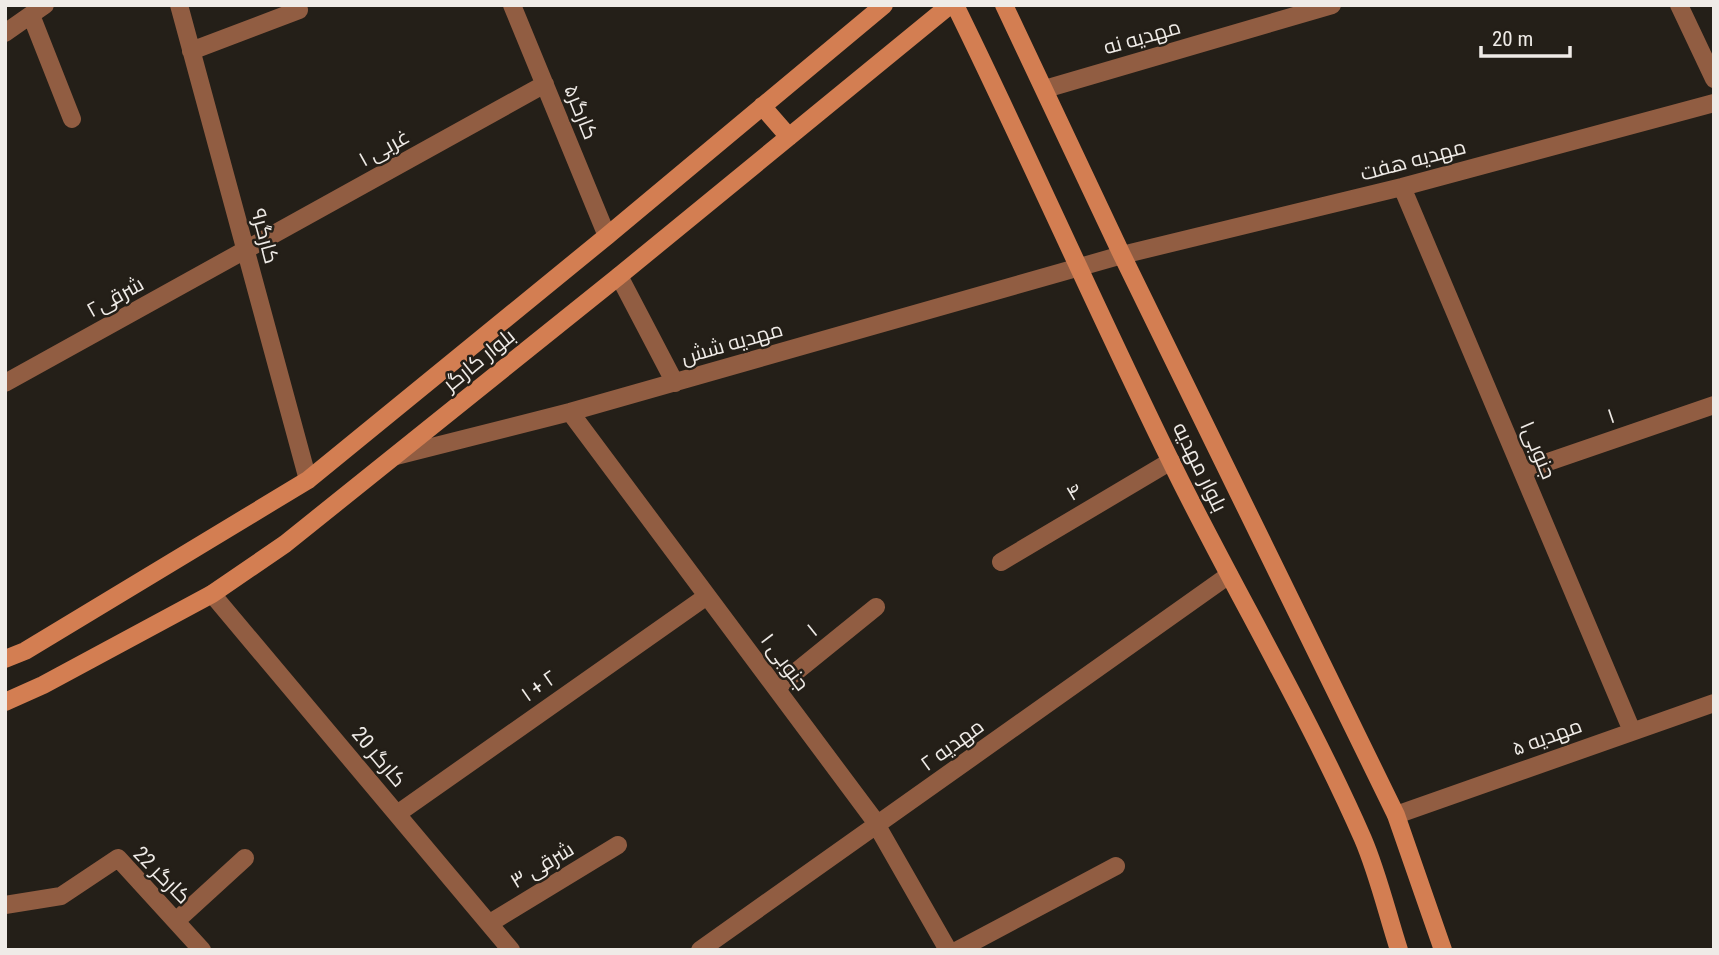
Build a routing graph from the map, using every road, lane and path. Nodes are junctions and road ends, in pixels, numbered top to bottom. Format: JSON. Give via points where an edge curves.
{"nodes":[{"id":1,"x":179,"y":5,"type":"edge"},
{"id":2,"x":512,"y":5,"type":"edge"},
{"id":3,"x":884,"y":5,"type":"edge"},
{"id":4,"x":950,"y":5,"type":"edge"},
{"id":5,"x":956,"y":5,"type":"edge"},
{"id":6,"x":1004,"y":5,"type":"edge"},
{"id":7,"x":1332,"y":5,"type":"edge"},
{"id":8,"x":1679,"y":5,"type":"edge"},
{"id":9,"x":38,"y":10,"type":"edge"},
{"id":10,"x":299,"y":10,"type":"dead end"},
{"id":11,"x":5,"y":33,"type":"edge"},
{"id":12,"x":191,"y":51,"type":"junction"},
{"id":13,"x":1714,"y":79,"type":"edge"},
{"id":14,"x":545,"y":84,"type":"junction"},
{"id":15,"x":1045,"y":89,"type":"junction"},
{"id":16,"x":1714,"y":103,"type":"edge"},
{"id":17,"x":762,"y":106,"type":"junction"},
{"id":18,"x":72,"y":119,"type":"dead end"},
{"id":19,"x":789,"y":137,"type":"junction"},
{"id":20,"x":1402,"y":187,"type":"junction"},
{"id":21,"x":607,"y":236,"type":"junction"},
{"id":22,"x":246,"y":251,"type":"junction"},
{"id":23,"x":1122,"y":255,"type":"junction"},
{"id":24,"x":1079,"y":269,"type":"junction"},
{"id":25,"x":619,"y":276,"type":"junction"},
{"id":26,"x":5,"y":383,"type":"edge"},
{"id":27,"x":675,"y":383,"type":"junction"},
{"id":28,"x":1714,"y":405,"type":"edge"},
{"id":29,"x":570,"y":412,"type":"junction"},
{"id":30,"x":396,"y":456,"type":"junction"},
{"id":31,"x":1171,"y":461,"type":"junction"},
{"id":32,"x":1522,"y":471,"type":"junction"},
{"id":33,"x":308,"y":480,"type":"junction"},
{"id":34,"x":1001,"y":562,"type":"dead end"},
{"id":35,"x":1229,"y":575,"type":"junction"},
{"id":36,"x":212,"y":594,"type":"junction"},
{"id":37,"x":707,"y":596,"type":"junction"},
{"id":38,"x":876,"y":607,"type":"dead end"},
{"id":39,"x":5,"y":659,"type":"edge"},
{"id":40,"x":776,"y":688,"type":"junction"},
{"id":41,"x":5,"y":702,"type":"edge"},
{"id":42,"x":1714,"y":703,"type":"edge"},
{"id":43,"x":1632,"y":731,"type":"junction"},
{"id":44,"x":397,"y":814,"type":"junction"},
{"id":45,"x":1396,"y":815,"type":"junction"},
{"id":46,"x":877,"y":826,"type":"junction"},
{"id":47,"x":618,"y":845,"type":"dead end"},
{"id":48,"x":245,"y":858,"type":"dead end"},
{"id":49,"x":1116,"y":866,"type":"dead end"},
{"id":50,"x":5,"y":905,"type":"edge"},
{"id":51,"x":176,"y":921,"type":"junction"},
{"id":52,"x":490,"y":923,"type":"junction"},
{"id":53,"x":202,"y":950,"type":"edge"},
{"id":54,"x":511,"y":950,"type":"edge"},
{"id":55,"x":700,"y":950,"type":"edge"},
{"id":56,"x":948,"y":950,"type":"edge"},
{"id":57,"x":958,"y":950,"type":"edge"},
{"id":58,"x":1399,"y":950,"type":"edge"},
{"id":59,"x":1443,"y":950,"type":"edge"}],
"edges":[{"from":1,"to":12,"type":"street","name":"کارگر۹"},
{"from":2,"to":14,"type":"street","name":"کارگر۵"},
{"from":3,"to":17,"type":"main road","name":"بلوار کارگر"},
{"from":4,"to":19,"type":"main road","name":"بلوار کارگر"},
{"from":5,"to":24,"type":"main road","name":"بلوار مهدیه"},
{"from":6,"to":15,"type":"main road","name":"بلوار مهدیه"},
{"from":7,"to":15,"type":"street","name":"مهدیه نه"},
{"from":8,"to":13,"type":"street"},
{"from":9,"to":11,"type":"street"},
{"from":9,"to":18,"type":"street"},
{"from":10,"to":12,"type":"street"},
{"from":12,"to":22,"type":"street","name":"کارگر۹"},
{"from":14,"to":21,"type":"street","name":"کارگر۵"},
{"from":14,"to":22,"type":"street","name":"۱ غربی"},
{"from":15,"to":23,"type":"main road","name":"بلوار مهدیه"},
{"from":16,"to":20,"type":"street","name":"مهدیه هفت"},
{"from":17,"to":19,"type":"main road"},
{"from":17,"to":21,"type":"main road","name":"بلوار کارگر"},
{"from":19,"to":25,"type":"main road","name":"بلوار کارگر"},
{"from":20,"to":23,"type":"street","name":"مهدیه هفت"},
{"from":20,"to":32,"type":"street","name":"جنوبی۱"},
{"from":21,"to":33,"type":"main road","name":"بلوار کارگر"},
{"from":22,"to":26,"type":"street","name":"شرقی۲"},
{"from":22,"to":33,"type":"street","name":"کارگر۹"},
{"from":23,"to":24,"type":"street","name":"مهدیه هفت"},
{"from":23,"to":45,"type":"main road","name":"بلوار مهدیه"},
{"from":24,"to":27,"type":"street","name":"مهدیه شش"},
{"from":24,"to":31,"type":"main road","name":"بلوار مهدیه"},
{"from":25,"to":27,"type":"street"},
{"from":25,"to":30,"type":"main road","name":"بلوار کارگر"},
{"from":27,"to":29,"type":"street","name":"مهدیه شش"},
{"from":28,"to":32,"type":"street","name":"۱"},
{"from":29,"to":30,"type":"street","name":"مهدیه شش"},
{"from":29,"to":37,"type":"street","name":"۱ جنوبی"},
{"from":30,"to":36,"type":"main road","name":"بلوار کارگر","via":[[285,544]]},
{"from":31,"to":34,"type":"street","name":"۴"},
{"from":31,"to":35,"type":"main road","name":"بلوار مهدیه"},
{"from":32,"to":43,"type":"street","name":"جنوبی۱"},
{"from":33,"to":39,"type":"main road","name":"بلوار کارگر"},
{"from":35,"to":46,"type":"street","name":"مهدیه ۲"},
{"from":35,"to":58,"type":"main road","name":"بلوار مهدیه","via":[[1364,842]]},
{"from":36,"to":41,"type":"main road","name":"بلوار کارگر"},
{"from":36,"to":44,"type":"street","name":"کارگر 20"},
{"from":37,"to":40,"type":"street","name":"۱ جنوبی"},
{"from":37,"to":44,"type":"street","name":"۱ + ۲"},
{"from":38,"to":40,"type":"street","name":"۱"},
{"from":40,"to":46,"type":"street","name":"۱ جنوبی"},
{"from":42,"to":43,"type":"street","name":"مهدیه ۵"},
{"from":43,"to":45,"type":"street","name":"مهدیه ۵"},
{"from":44,"to":52,"type":"street","name":"کارگر 20"},
{"from":45,"to":59,"type":"main road","name":"بلوار مهدیه"},
{"from":46,"to":55,"type":"street","name":"مهدیه ۲"},
{"from":46,"to":56,"type":"street","name":"۱ جنوبی"},
{"from":47,"to":52,"type":"street","name":"۳ شرقی"},
{"from":48,"to":51,"type":"street"},
{"from":49,"to":57,"type":"street"},
{"from":50,"to":51,"type":"street","name":"کارگر 22","via":[[61,896],[118,858]]},
{"from":51,"to":53,"type":"street","name":"کارگر 22"},
{"from":52,"to":54,"type":"street","name":"کارگر 20"}]}
